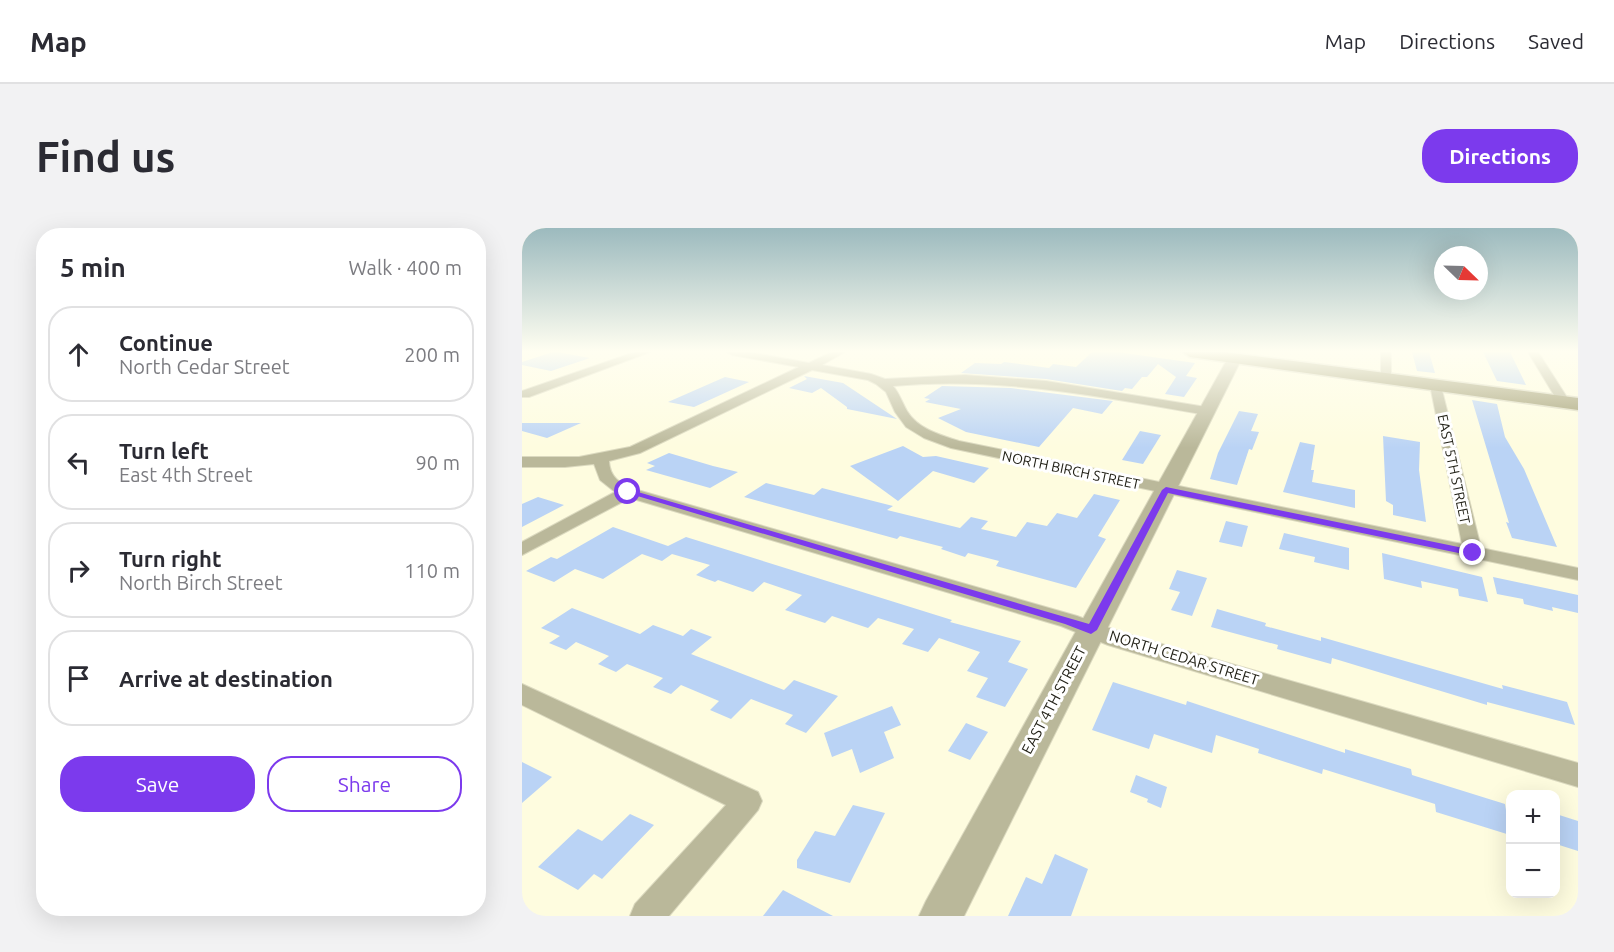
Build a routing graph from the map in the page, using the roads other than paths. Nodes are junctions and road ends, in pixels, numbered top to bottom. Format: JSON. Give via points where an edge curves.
{"nodes":[{"id":1,"x":553,"y":384,"type":"edge"},
{"id":2,"x":774,"y":384,"type":"edge"},
{"id":3,"x":885,"y":384,"type":"edge"},
{"id":4,"x":1027,"y":384,"type":"edge"},
{"id":5,"x":1221,"y":384,"type":"edge"},
{"id":6,"x":1430,"y":384,"type":"edge"},
{"id":7,"x":1557,"y":384,"type":"edge"},
{"id":8,"x":1436,"y":385,"type":"junction"},
{"id":9,"x":525,"y":394,"type":"dead end"},
{"id":10,"x":1571,"y":403,"type":"edge"},
{"id":11,"x":1207,"y":411,"type":"junction"},
{"id":12,"x":601,"y":460,"type":"junction"},
{"id":13,"x":522,"y":462,"type":"edge"},
{"id":14,"x":1166,"y":490,"type":"junction"},
{"id":15,"x":628,"y":492,"type":"junction"},
{"id":16,"x":522,"y":549,"type":"edge"},
{"id":17,"x":1473,"y":553,"type":"junction"},
{"id":18,"x":1578,"y":574,"type":"edge"},
{"id":19,"x":1091,"y":630,"type":"junction"},
{"id":20,"x":522,"y":694,"type":"edge"},
{"id":21,"x":1578,"y":775,"type":"edge"},
{"id":22,"x":647,"y":916,"type":"edge"},
{"id":23,"x":941,"y":916,"type":"edge"}],
"edges":[{"from":1,"to":9,"type":"street"},
{"from":2,"to":12,"type":"street","via":[[652,443]]},
{"from":3,"to":14,"type":"street","name":"NORTH BIRCH STREET","via":[[907,421],[937,439]]},
{"from":4,"to":11,"type":"street"},
{"from":5,"to":11,"type":"street","name":"EAST 4TH STREET"},
{"from":6,"to":8,"type":"main road"},
{"from":7,"to":10,"type":"street"},
{"from":8,"to":10,"type":"main road"},
{"from":8,"to":17,"type":"street","name":"EAST 5TH STREET"},
{"from":11,"to":14,"type":"street","name":"EAST 4TH STREET"},
{"from":12,"to":13,"type":"street","via":[[567,464]]},
{"from":12,"to":15,"type":"street","name":"NORTH CEDAR STREET","via":[[603,476]]},
{"from":14,"to":17,"type":"street","name":"NORTH BIRCH STREET"},
{"from":14,"to":19,"type":"street","name":"EAST 4TH STREET"},
{"from":15,"to":16,"type":"street"},
{"from":15,"to":19,"type":"street","name":"NORTH CEDAR STREET"},
{"from":17,"to":18,"type":"street","name":"NORTH BIRCH STREET"},
{"from":19,"to":21,"type":"street","name":"NORTH CEDAR STREET"},
{"from":19,"to":23,"type":"street","name":"EAST 4TH STREET"},
{"from":20,"to":22,"type":"street","via":[[748,801]]}]}
